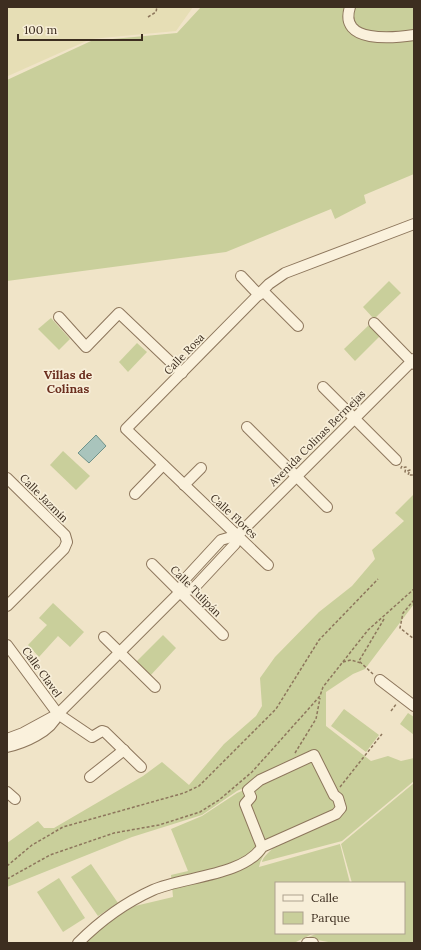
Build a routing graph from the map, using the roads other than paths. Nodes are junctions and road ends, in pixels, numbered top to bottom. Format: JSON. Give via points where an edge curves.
{"nodes":[{"id":1,"x":350,"y":7,"type":"edge"},
{"id":2,"x":414,"y":35,"type":"edge"},
{"id":3,"x":414,"y":224,"type":"edge"},
{"id":4,"x":241,"y":276,"type":"dead end"},
{"id":5,"x":261,"y":293,"type":"junction"},
{"id":6,"x":59,"y":317,"type":"dead end"},
{"id":7,"x":374,"y":323,"type":"dead end"},
{"id":8,"x":298,"y":326,"type":"dead end"},
{"id":9,"x":413,"y":361,"type":"edge"},
{"id":10,"x":182,"y":373,"type":"junction"},
{"id":11,"x":323,"y":387,"type":"dead end"},
{"id":12,"x":354,"y":418,"type":"junction"},
{"id":13,"x":247,"y":427,"type":"dead end"},
{"id":14,"x":126,"y":429,"type":"joint"},
{"id":15,"x":399,"y":463,"type":"road end"},
{"id":16,"x":163,"y":465,"type":"junction"},
{"id":17,"x":201,"y":468,"type":"dead end"},
{"id":18,"x":296,"y":476,"type":"junction"},
{"id":19,"x":8,"y":481,"type":"edge"},
{"id":20,"x":184,"y":485,"type":"junction"},
{"id":21,"x":135,"y":494,"type":"dead end"},
{"id":22,"x":327,"y":507,"type":"dead end"},
{"id":23,"x":238,"y":535,"type":"junction"},
{"id":24,"x":152,"y":564,"type":"dead end"},
{"id":25,"x":268,"y":565,"type":"dead end"},
{"id":26,"x":180,"y":592,"type":"junction"},
{"id":27,"x":7,"y":606,"type":"edge"},
{"id":28,"x":224,"y":635,"type":"dead end"},
{"id":29,"x":104,"y":637,"type":"dead end"},
{"id":30,"x":7,"y":645,"type":"edge"},
{"id":31,"x":120,"y":653,"type":"junction"},
{"id":32,"x":380,"y":680,"type":"road end"},
{"id":33,"x":155,"y":687,"type":"dead end"},
{"id":34,"x":414,"y":706,"type":"edge"},
{"id":35,"x":58,"y":714,"type":"junction"},
{"id":36,"x":7,"y":739,"type":"edge"},
{"id":37,"x":7,"y":747,"type":"edge"},
{"id":38,"x":124,"y":750,"type":"junction"},
{"id":39,"x":141,"y":767,"type":"dead end"},
{"id":40,"x":90,"y":777,"type":"dead end"},
{"id":41,"x":7,"y":792,"type":"edge"},
{"id":42,"x":15,"y":799,"type":"dead end"},
{"id":43,"x":262,"y":848,"type":"junction"},
{"id":44,"x":78,"y":943,"type":"edge"},
{"id":45,"x":307,"y":943,"type":"edge"},
{"id":46,"x":313,"y":943,"type":"edge"}],
"edges":[{"from":1,"to":2,"type":"street","via":[[350,23],[358,32],[368,37],[392,38]]},
{"from":3,"to":5,"type":"street","name":"Calle Rosa","via":[[285,273]]},
{"from":4,"to":5,"type":"street"},
{"from":5,"to":8,"type":"street"},
{"from":5,"to":10,"type":"street","name":"Calle Rosa"},
{"from":6,"to":10,"type":"street","via":[[86,347],[119,313]]},
{"from":7,"to":9,"type":"street"},
{"from":9,"to":12,"type":"street","name":"Avenida Colinas Bermejas"},
{"from":10,"to":14,"type":"street","name":"Calle Rosa"},
{"from":11,"to":12,"type":"street"},
{"from":12,"to":15,"type":"street"},
{"from":12,"to":18,"type":"street","name":"Avenida Colinas Bermejas"},
{"from":13,"to":18,"type":"street"},
{"from":14,"to":16,"type":"street","name":"Calle Flores"},
{"from":16,"to":20,"type":"street","name":"Calle Flores"},
{"from":16,"to":21,"type":"street"},
{"from":17,"to":20,"type":"street"},
{"from":18,"to":22,"type":"street"},
{"from":18,"to":23,"type":"street","name":"Avenida Colinas Bermejas"},
{"from":19,"to":27,"type":"street","name":"Calle Jazmín","via":[[65,535],[67,542],[64,549]]},
{"from":20,"to":23,"type":"street","name":"Calle Flores"},
{"from":23,"to":25,"type":"street","name":"Calle Flores"},
{"from":23,"to":26,"type":"street","name":"Avenida Colinas Bermejas","via":[[222,540],[185,579]]},
{"from":24,"to":26,"type":"street","name":"Calle Tulipán"},
{"from":26,"to":28,"type":"street","name":"Calle Tulipán"},
{"from":26,"to":31,"type":"street","name":"Avenida Colinas Bermejas"},
{"from":29,"to":31,"type":"street"},
{"from":30,"to":35,"type":"street","name":"Calle Clavel"},
{"from":31,"to":33,"type":"street"},
{"from":31,"to":35,"type":"street","name":"Avenida Colinas Bermejas"},
{"from":32,"to":34,"type":"street"},
{"from":35,"to":36,"type":"street","name":"Avenida Colinas Bermejas"},
{"from":35,"to":37,"type":"street","name":"Avenida Colinas Bermejas","via":[[50,725],[34,737]]},
{"from":35,"to":38,"type":"street","name":"Calle Clavel","via":[[92,737],[102,731],[106,732]]},
{"from":38,"to":39,"type":"street"},
{"from":38,"to":40,"type":"street"},
{"from":41,"to":42,"type":"street"},
{"from":43,"to":43,"type":"street","via":[[336,814],[341,808],[314,756],[260,780],[248,790],[251,798],[245,804]]},
{"from":43,"to":44,"type":"street","via":[[256,856],[236,866],[198,879],[154,889],[118,908]]},
{"from":45,"to":46,"type":"street"}]}
